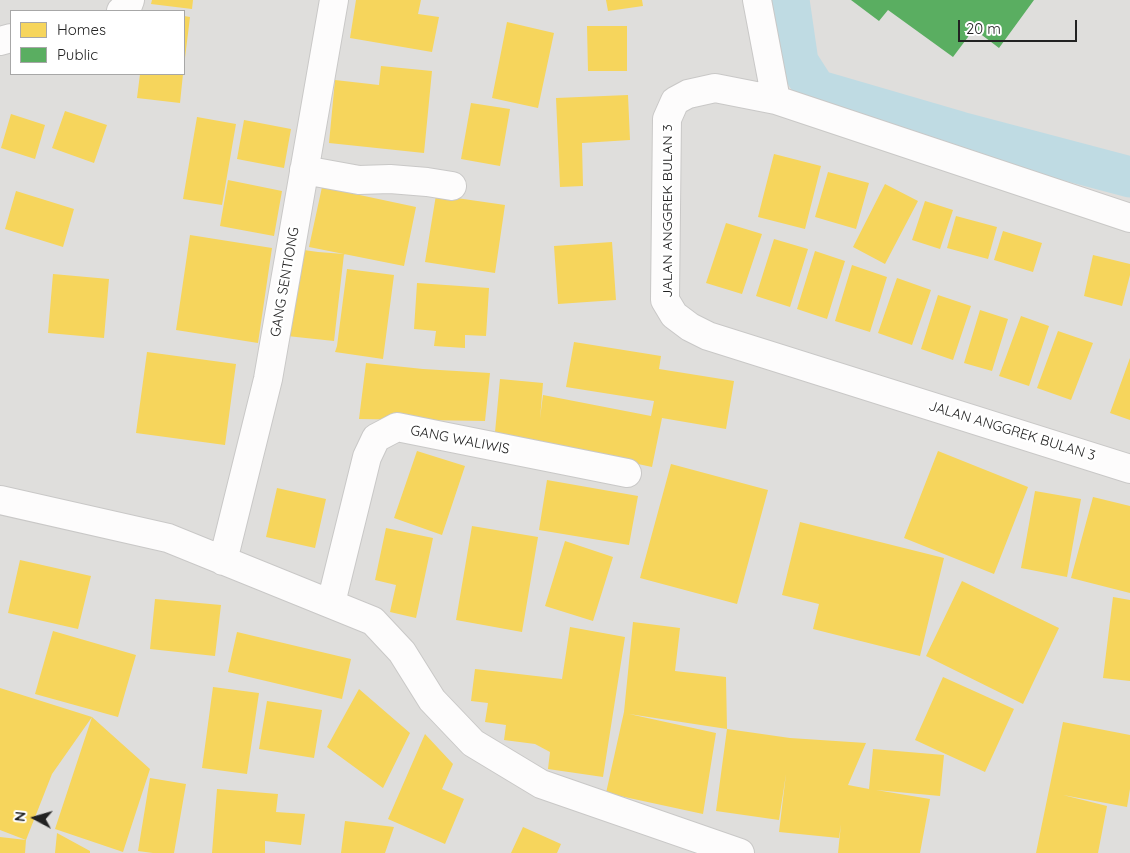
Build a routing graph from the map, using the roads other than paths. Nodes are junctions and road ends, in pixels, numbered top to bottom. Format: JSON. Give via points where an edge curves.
{"nodes":[{"id":1,"x":130,"y":0,"type":"edge"},
{"id":2,"x":334,"y":0,"type":"edge"},
{"id":3,"x":757,"y":0,"type":"edge"},
{"id":4,"x":123,"y":10,"type":"edge"},
{"id":5,"x":776,"y":100,"type":"junction"},
{"id":6,"x":304,"y":170,"type":"junction"},
{"id":7,"x":452,"y":186,"type":"dead end"},
{"id":8,"x":1130,"y":218,"type":"edge"},
{"id":9,"x":1130,"y":469,"type":"edge"},
{"id":10,"x":627,"y":473,"type":"dead end"},
{"id":11,"x":0,"y":500,"type":"edge"},
{"id":12,"x":223,"y":560,"type":"junction"},
{"id":13,"x":331,"y":603,"type":"junction"},
{"id":14,"x":740,"y":853,"type":"edge"}],
"edges":[{"from":1,"to":4,"type":"street"},
{"from":2,"to":6,"type":"street","name":"GANG SENTIONG"},
{"from":3,"to":5,"type":"street"},
{"from":5,"to":8,"type":"street","name":"JALAN ANGGREK BULAN 3"},
{"from":5,"to":9,"type":"street","name":"JALAN ANGGREK BULAN 3","via":[[715,88],[688,94],[675,101],[667,119],[665,300],[674,315],[708,336]]},
{"from":6,"to":7,"type":"street","via":[[359,180]]},
{"from":6,"to":12,"type":"street","name":"GANG SENTIONG","via":[[268,379]]},
{"from":10,"to":13,"type":"street","name":"GANG WALIWIS","via":[[397,427],[376,438],[366,457]]},
{"from":11,"to":12,"type":"street","via":[[168,538]]},
{"from":12,"to":13,"type":"street"},
{"from":13,"to":14,"type":"street","via":[[373,621],[402,652],[432,700],[473,743],[541,784]]}]}
